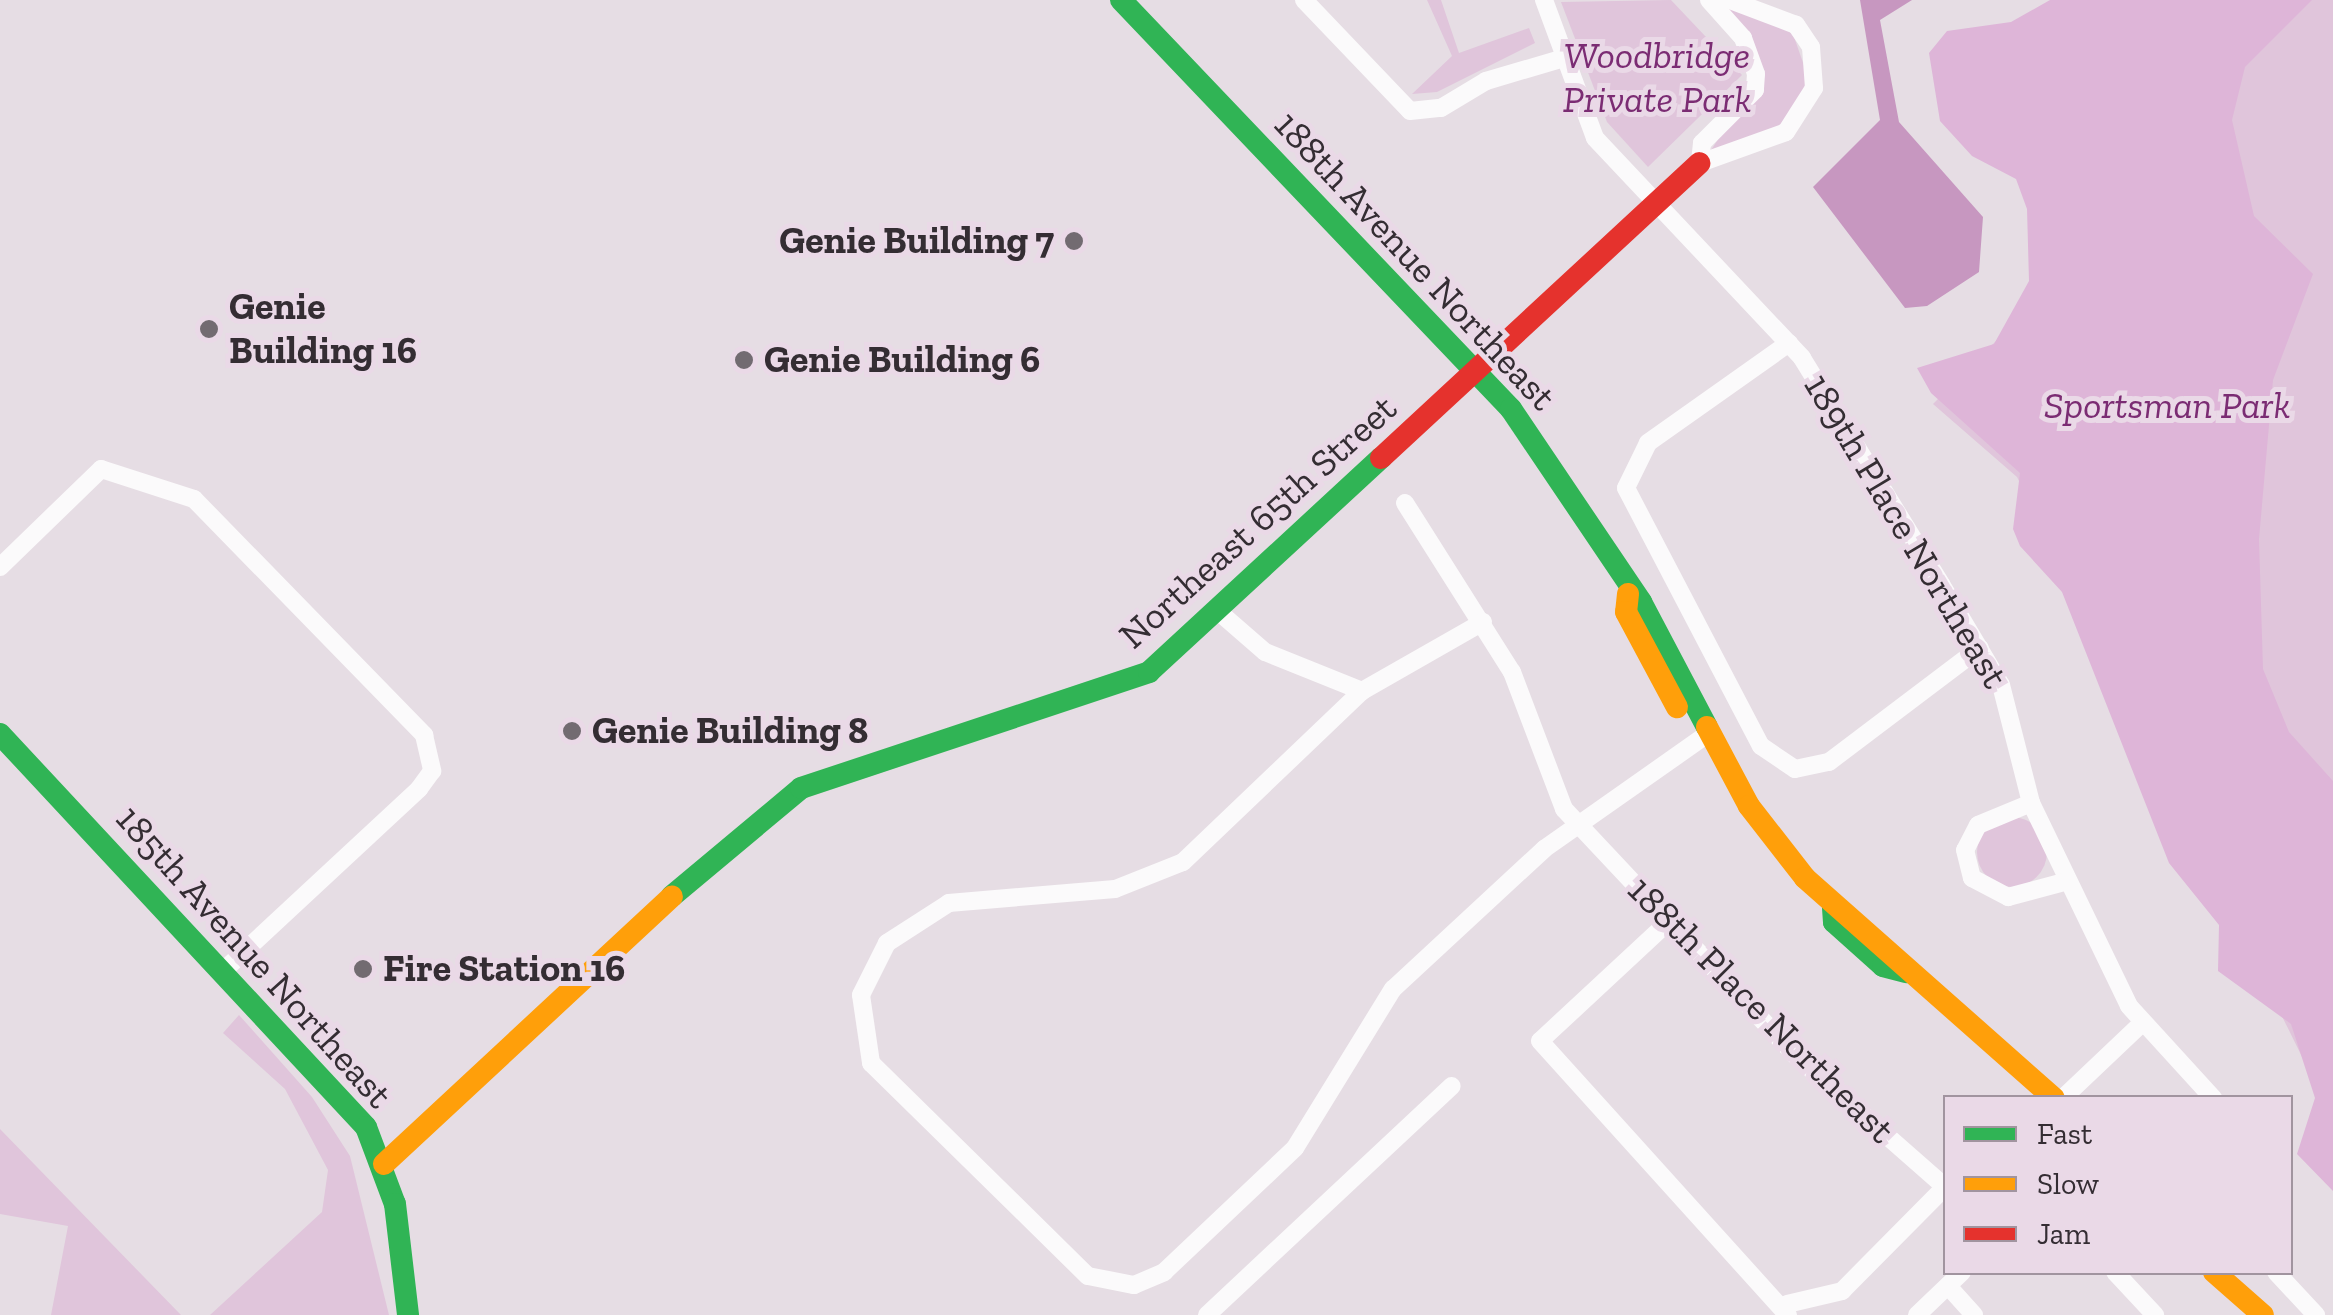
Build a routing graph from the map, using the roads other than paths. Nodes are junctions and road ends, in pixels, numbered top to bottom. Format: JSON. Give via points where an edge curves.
{"nodes":[{"id":1,"x":1121,"y":0,"type":"edge"},
{"id":2,"x":1304,"y":0,"type":"edge"},
{"id":3,"x":1544,"y":0,"type":"edge"},
{"id":4,"x":1709,"y":0,"type":"edge"},
{"id":5,"x":1730,"y":0,"type":"edge"},
{"id":6,"x":1564,"y":58,"type":"junction"},
{"id":7,"x":1700,"y":163,"type":"junction"},
{"id":8,"x":1658,"y":205,"type":"junction"},
{"id":9,"x":1789,"y":343,"type":"junction"},
{"id":10,"x":1477,"y":372,"type":"junction"},
{"id":11,"x":1404,"y":504,"type":"dead end"},
{"id":12,"x":0,"y":568,"type":"edge"},
{"id":13,"x":1218,"y":612,"type":"junction"},
{"id":14,"x":1483,"y":622,"type":"junction"},
{"id":15,"x":1980,"y":648,"type":"junction"},
{"id":16,"x":1362,"y":691,"type":"junction"},
{"id":17,"x":1700,"y":726,"type":"junction"},
{"id":18,"x":0,"y":734,"type":"edge"},
{"id":19,"x":2031,"y":802,"type":"junction"},
{"id":20,"x":1582,"y":829,"type":"junction"},
{"id":21,"x":2068,"y":881,"type":"junction"},
{"id":22,"x":1667,"y":922,"type":"junction"},
{"id":23,"x":225,"y":970,"type":"junction"},
{"id":24,"x":2142,"y":1024,"type":"junction"},
{"id":25,"x":1452,"y":1086,"type":"dead end"},
{"id":26,"x":2050,"y":1095,"type":"edge"},
{"id":27,"x":2066,"y":1095,"type":"edge"},
{"id":28,"x":2210,"y":1095,"type":"edge"},
{"id":29,"x":384,"y":1164,"type":"junction"},
{"id":30,"x":1943,"y":1184,"type":"edge"},
{"id":31,"x":1943,"y":1188,"type":"edge"},
{"id":32,"x":2119,"y":1275,"type":"edge"},
{"id":33,"x":2279,"y":1275,"type":"edge"},
{"id":34,"x":1955,"y":1279,"type":"edge"},
{"id":35,"x":2221,"y":1279,"type":"edge"},
{"id":36,"x":1788,"y":1310,"type":"edge"},
{"id":37,"x":408,"y":1315,"type":"edge"},
{"id":38,"x":1207,"y":1315,"type":"edge"},
{"id":39,"x":1917,"y":1315,"type":"edge"},
{"id":40,"x":1974,"y":1315,"type":"edge"},
{"id":41,"x":2155,"y":1315,"type":"edge"},
{"id":42,"x":2238,"y":1315,"type":"edge"},
{"id":43,"x":2263,"y":1315,"type":"edge"},
{"id":44,"x":2316,"y":1315,"type":"edge"}],
"edges":[{"from":1,"to":10,"type":"street","name":"188th Avenue Northeast"},
{"from":2,"to":6,"type":"street","via":[[1410,111],[1441,108],[1486,81]]},
{"from":3,"to":6,"type":"street","name":"189th Place Northeast"},
{"from":4,"to":7,"type":"street","via":[[1743,38],[1756,74],[1755,90],[1702,142]]},
{"from":5,"to":7,"type":"street","via":[[1796,25],[1811,47],[1814,88],[1786,132]]},
{"from":6,"to":8,"type":"street","name":"189th Place Northeast","via":[[1596,138]]},
{"from":7,"to":8,"type":"street","name":"Northeast 65th Street"},
{"from":8,"to":9,"type":"street","name":"189th Place Northeast"},
{"from":8,"to":10,"type":"street","name":"Northeast 65th Street"},
{"from":9,"to":15,"type":"street","name":"189th Place Northeast"},
{"from":9,"to":15,"type":"street","via":[[1648,444],[1628,470],[1631,502],[1761,746],[1795,770],[1829,762]]},
{"from":10,"to":13,"type":"street","name":"Northeast 65th Street"},
{"from":10,"to":17,"type":"street","name":"188th Avenue Northeast","via":[[1551,462],[1628,594],[1641,602]]},
{"from":11,"to":14,"type":"street","name":"188th Place Northeast"},
{"from":12,"to":23,"type":"street","via":[[101,469],[194,499],[424,735],[432,771]]},
{"from":13,"to":16,"type":"street","via":[[1264,652]]},
{"from":13,"to":29,"type":"street","name":"Northeast 65th Street","via":[[1126,684],[847,765],[801,788],[751,823]]},
{"from":14,"to":16,"type":"street"},
{"from":14,"to":20,"type":"street","name":"188th Place Northeast","via":[[1512,672],[1551,792]]},
{"from":15,"to":19,"type":"street","name":"189th Place Northeast","via":[[2007,701]]},
{"from":16,"to":20,"type":"street","via":[[1182,862],[1115,889],[949,904],[888,943],[858,1016],[871,1063],[1063,1260],[1088,1276],[1134,1285],[1164,1272],[1295,1148],[1393,989],[1544,849]]},
{"from":17,"to":20,"type":"street"},
{"from":17,"to":26,"type":"street","name":"188th Avenue Northeast","via":[[1833,908]]},
{"from":18,"to":23,"type":"street","name":"185th Avenue Northeast"},
{"from":19,"to":21,"type":"street","name":"189th Place Northeast"},
{"from":19,"to":21,"type":"street","via":[[1978,825],[1966,850],[1972,878],[2008,897]]},
{"from":20,"to":22,"type":"street","name":"188th Place Northeast"},
{"from":21,"to":24,"type":"street","name":"189th Place Northeast"},
{"from":22,"to":30,"type":"street","name":"188th Place Northeast","via":[[1796,1056]]},
{"from":22,"to":36,"type":"street","via":[[1540,1041]]},
{"from":23,"to":29,"type":"street","name":"185th Avenue Northeast","via":[[337,1089]]},
{"from":24,"to":27,"type":"street"},
{"from":24,"to":28,"type":"street","name":"189th Place Northeast"},
{"from":25,"to":38,"type":"street"},
{"from":29,"to":37,"type":"street","name":"185th Avenue Northeast"},
{"from":31,"to":36,"type":"street","via":[[1842,1291]]},
{"from":32,"to":41,"type":"street"},
{"from":33,"to":44,"type":"street"},
{"from":34,"to":39,"type":"street"},
{"from":34,"to":40,"type":"street"},
{"from":35,"to":42,"type":"street"},
{"from":35,"to":43,"type":"street"}]}
